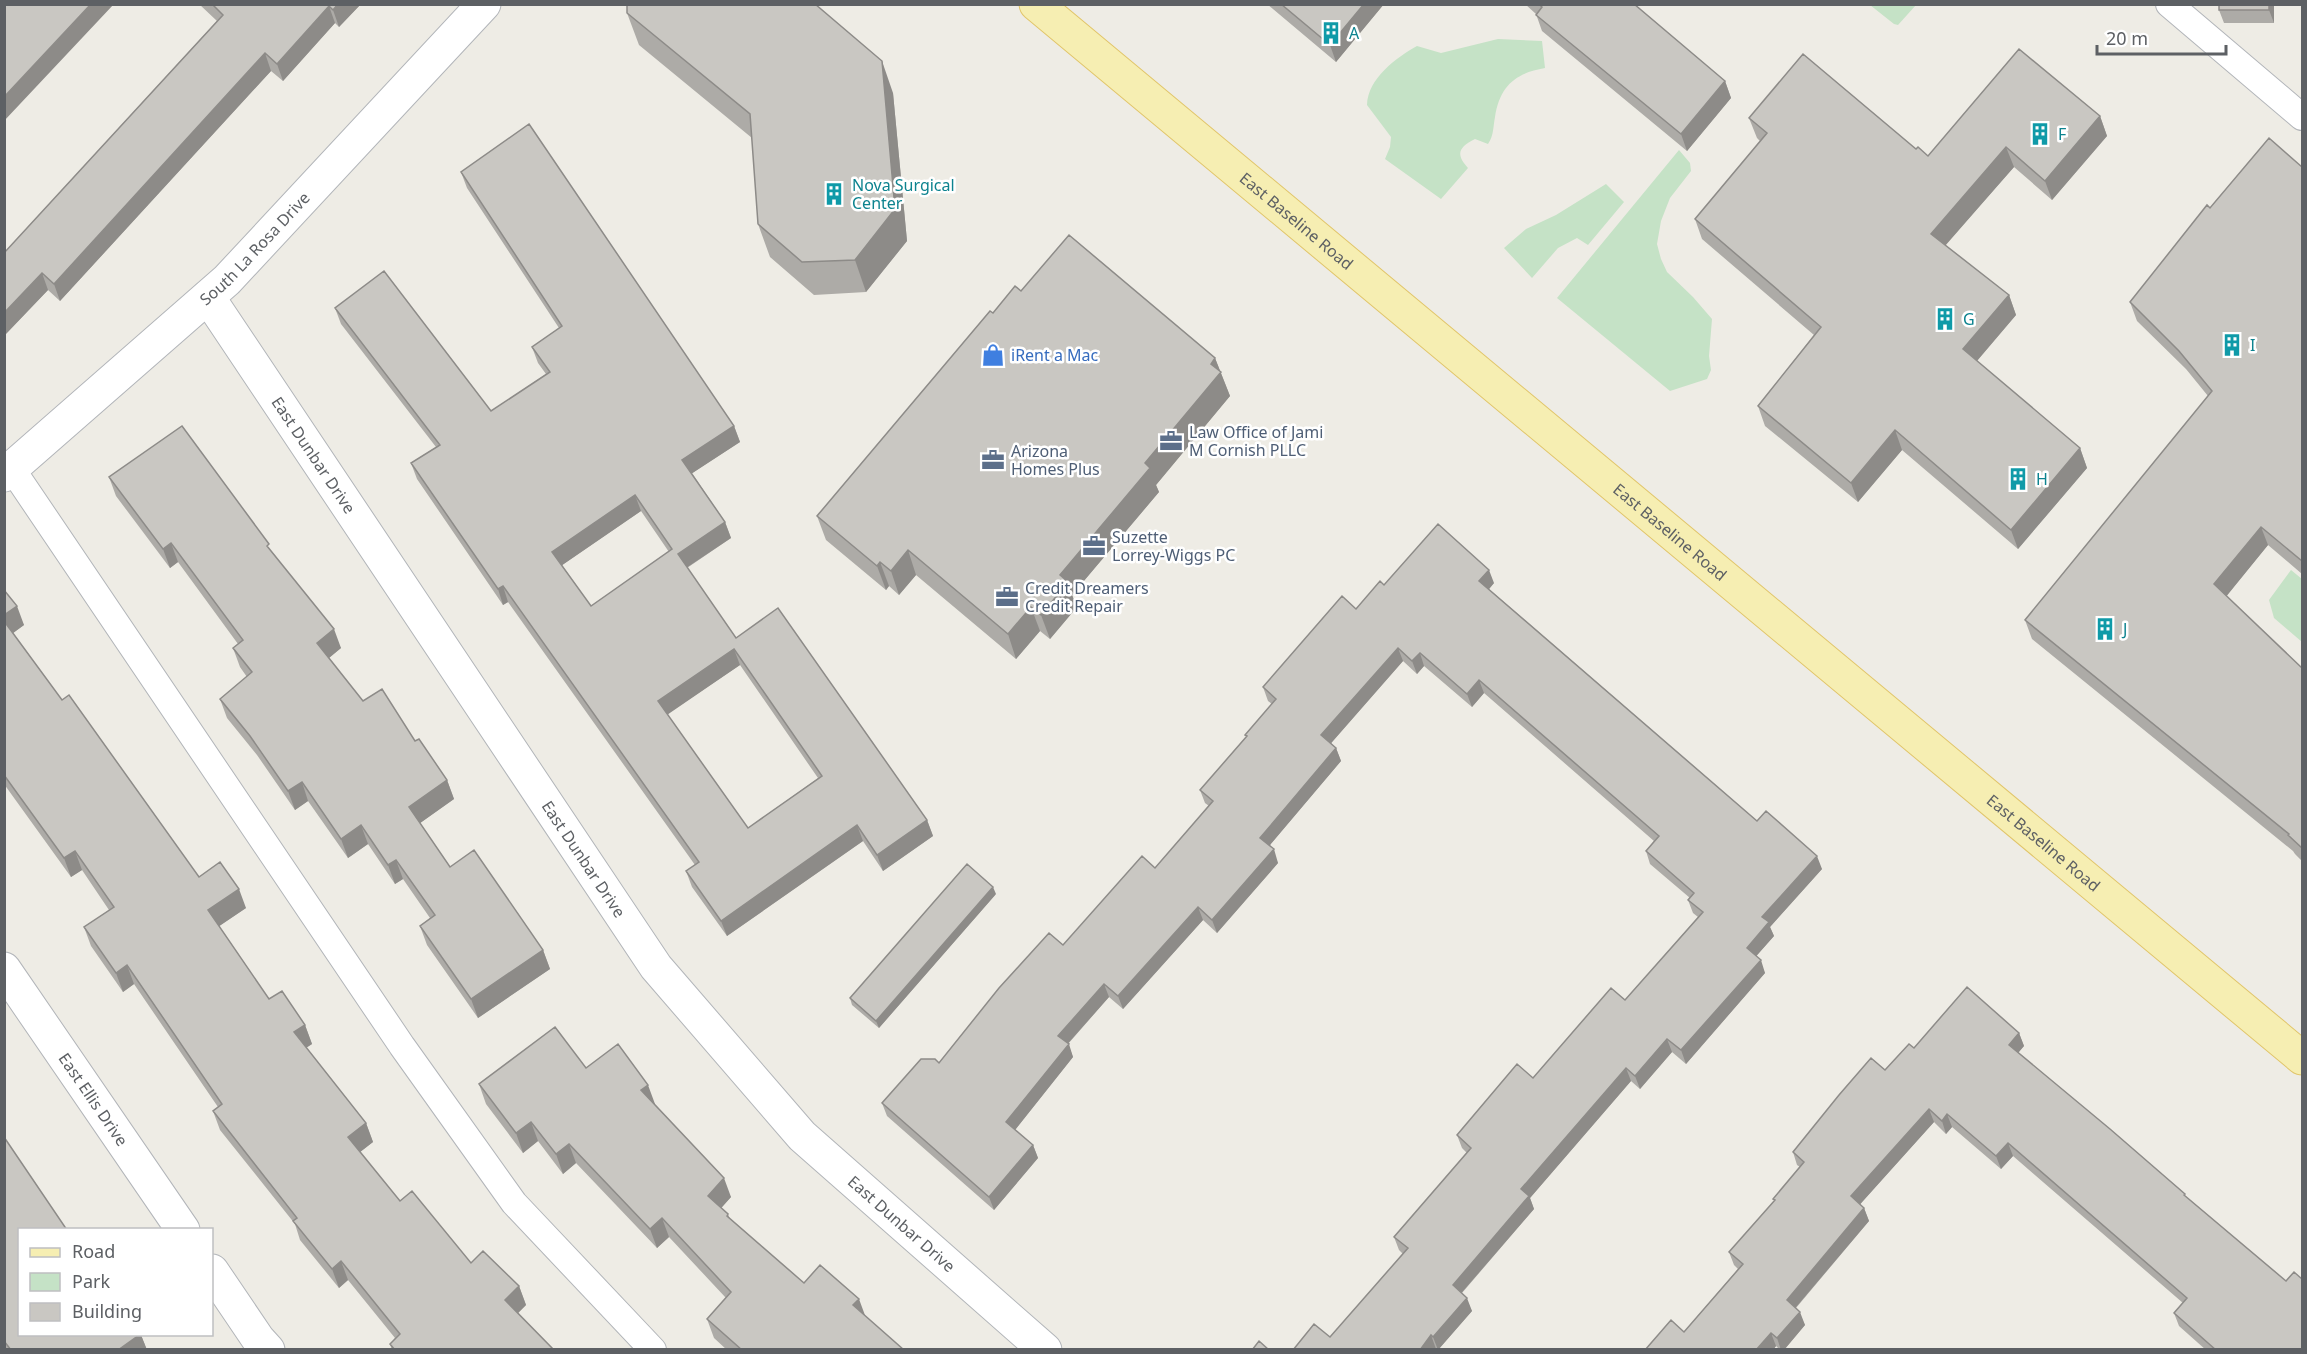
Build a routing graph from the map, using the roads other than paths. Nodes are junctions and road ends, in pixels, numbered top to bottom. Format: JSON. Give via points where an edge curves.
{"nodes":[{"id":1,"x":484,"y":4,"type":"edge"},
{"id":2,"x":1036,"y":4,"type":"edge"},
{"id":3,"x":2169,"y":4,"type":"edge"},
{"id":4,"x":2302,"y":117,"type":"edge"},
{"id":5,"x":208,"y":297,"type":"junction"},
{"id":6,"x":8,"y":472,"type":"edge"},
{"id":7,"x":4,"y":969,"type":"edge"},
{"id":8,"x":2302,"y":1059,"type":"edge"},
{"id":9,"x":182,"y":1228,"type":"edge"},
{"id":10,"x":213,"y":1273,"type":"edge"},
{"id":11,"x":256,"y":1346,"type":"edge"},
{"id":12,"x":653,"y":1350,"type":"edge"},
{"id":13,"x":1045,"y":1350,"type":"edge"}],
"edges":[{"from":1,"to":5,"type":"street","name":"South La Rosa Drive"},
{"from":2,"to":8,"type":"main road","name":"East Baseline Road"},
{"from":3,"to":4,"type":"lane"},
{"from":5,"to":6,"type":"street","name":"South La Rosa Drive"},
{"from":5,"to":13,"type":"street","name":"East Dunbar Drive","via":[[656,967],[802,1136]]},
{"from":6,"to":12,"type":"lane","via":[[514,1203]]},
{"from":7,"to":9,"type":"street","name":"East Ellis Drive"},
{"from":10,"to":11,"type":"street"}]}
